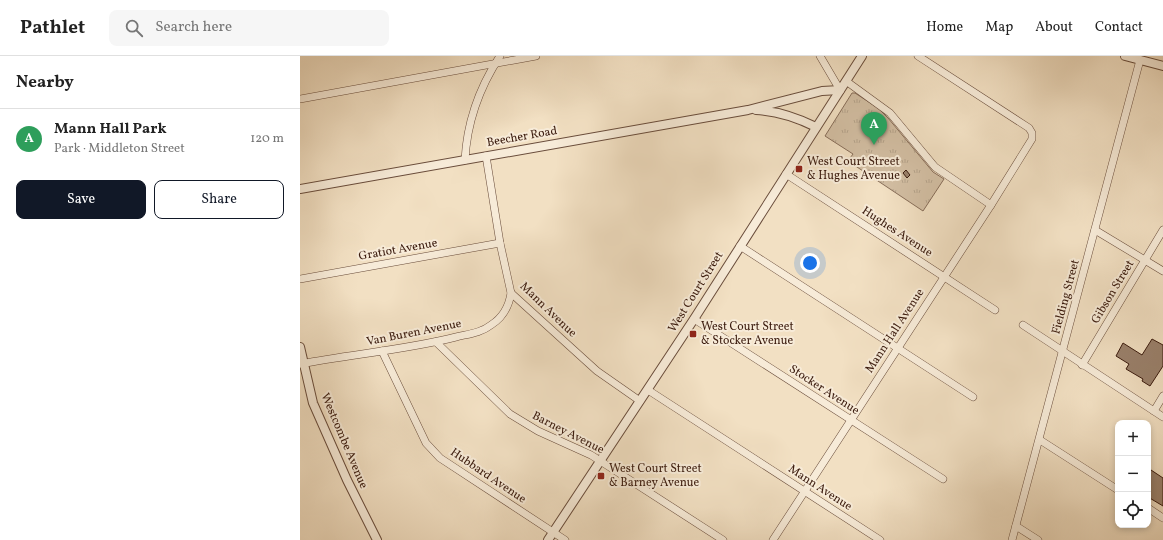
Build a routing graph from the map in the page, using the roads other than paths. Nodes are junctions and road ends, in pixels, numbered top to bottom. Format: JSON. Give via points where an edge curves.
{"nodes":[{"id":1,"x":500,"y":56,"type":"edge"},
{"id":2,"x":536,"y":56,"type":"edge"},
{"id":3,"x":820,"y":56,"type":"edge"},
{"id":4,"x":862,"y":56,"type":"edge"},
{"id":5,"x":918,"y":56,"type":"edge"},
{"id":6,"x":1125,"y":56,"type":"edge"},
{"id":7,"x":1140,"y":60,"type":"junction"},
{"id":8,"x":496,"y":63,"type":"junction"},
{"id":9,"x":1163,"y":66,"type":"edge"},
{"id":10,"x":846,"y":81,"type":"junction"},
{"id":11,"x":840,"y":90,"type":"junction"},
{"id":12,"x":300,"y":99,"type":"edge"},
{"id":13,"x":748,"y":110,"type":"junction"},
{"id":14,"x":816,"y":127,"type":"junction"},
{"id":15,"x":486,"y":156,"type":"junction"},
{"id":16,"x":465,"y":160,"type":"junction"},
{"id":17,"x":786,"y":174,"type":"junction"},
{"id":18,"x":300,"y":189,"type":"edge"},
{"id":19,"x":991,"y":205,"type":"junction"},
{"id":20,"x":1095,"y":230,"type":"junction"},
{"id":21,"x":1163,"y":230,"type":"edge"},
{"id":22,"x":500,"y":243,"type":"junction"},
{"id":23,"x":740,"y":246,"type":"junction"},
{"id":24,"x":1145,"y":260,"type":"junction"},
{"id":25,"x":1163,"y":271,"type":"edge"},
{"id":26,"x":944,"y":276,"type":"junction"},
{"id":27,"x":300,"y":279,"type":"edge"},
{"id":28,"x":511,"y":293,"type":"junction"},
{"id":29,"x":995,"y":310,"type":"dead end"},
{"id":30,"x":694,"y":319,"type":"junction"},
{"id":31,"x":1023,"y":325,"type":"dead end"},
{"id":32,"x":436,"y":342,"type":"junction"},
{"id":33,"x":300,"y":347,"type":"edge"},
{"id":34,"x":897,"y":348,"type":"junction"},
{"id":35,"x":382,"y":351,"type":"junction"},
{"id":36,"x":1062,"y":352,"type":"junction"},
{"id":37,"x":301,"y":364,"type":"edge"},
{"id":38,"x":1082,"y":365,"type":"junction"},
{"id":39,"x":648,"y":390,"type":"junction"},
{"id":40,"x":1163,"y":396,"type":"edge"},
{"id":41,"x":973,"y":397,"type":"dead end"},
{"id":42,"x":640,"y":401,"type":"junction"},
{"id":43,"x":1154,"y":411,"type":"junction"},
{"id":44,"x":1163,"y":417,"type":"edge"},
{"id":45,"x":851,"y":420,"type":"junction"},
{"id":46,"x":1040,"y":440,"type":"junction"},
{"id":47,"x":601,"y":462,"type":"junction"},
{"id":48,"x":943,"y":479,"type":"dead end"},
{"id":49,"x":1115,"y":488,"type":"edge"},
{"id":50,"x":804,"y":491,"type":"junction"},
{"id":51,"x":1151,"y":510,"type":"edge"},
{"id":52,"x":1163,"y":518,"type":"edge"},
{"id":53,"x":1016,"y":526,"type":"junction"},
{"id":54,"x":554,"y":532,"type":"junction"},
{"id":55,"x":377,"y":540,"type":"edge"},
{"id":56,"x":548,"y":540,"type":"edge"},
{"id":57,"x":565,"y":540,"type":"edge"},
{"id":58,"x":723,"y":540,"type":"edge"},
{"id":59,"x":773,"y":540,"type":"edge"},
{"id":60,"x":880,"y":540,"type":"edge"},
{"id":61,"x":1012,"y":540,"type":"edge"},
{"id":62,"x":1038,"y":540,"type":"edge"}],
"edges":[{"from":1,"to":8,"type":"street"},
{"from":2,"to":8,"type":"street"},
{"from":3,"to":11,"type":"street"},
{"from":4,"to":10,"type":"street","name":"West Court Street"},
{"from":5,"to":19,"type":"street","name":"Mann Hall Avenue","via":[[1029,128],[1032,133],[1027,148]]},
{"from":6,"to":7,"type":"street"},
{"from":7,"to":9,"type":"street"},
{"from":7,"to":20,"type":"street","name":"Fielding Street"},
{"from":8,"to":12,"type":"street"},
{"from":8,"to":16,"type":"street","via":[[476,99],[469,123]]},
{"from":10,"to":11,"type":"street","name":"West Court Street"},
{"from":10,"to":19,"type":"street","via":[[878,102],[935,167]]},
{"from":11,"to":13,"type":"street","name":"Beecher Road"},
{"from":11,"to":14,"type":"street","name":"West Court Street"},
{"from":13,"to":14,"type":"street","name":"Beecher Road","via":[[780,113]]},
{"from":13,"to":15,"type":"street","name":"Beecher Road"},
{"from":14,"to":17,"type":"street","name":"West Court Street"},
{"from":15,"to":16,"type":"street","name":"Beecher Road"},
{"from":15,"to":22,"type":"street","name":"Mann Avenue"},
{"from":16,"to":18,"type":"street","name":"Beecher Road"},
{"from":17,"to":23,"type":"street","name":"West Court Street"},
{"from":17,"to":26,"type":"street","name":"Hughes Avenue"},
{"from":19,"to":26,"type":"street","name":"Mann Hall Avenue"},
{"from":20,"to":24,"type":"street"},
{"from":20,"to":36,"type":"street","name":"Fielding Street"},
{"from":21,"to":24,"type":"street","name":"Gibson Street"},
{"from":22,"to":27,"type":"street","name":"Gratiot Avenue"},
{"from":22,"to":28,"type":"street","name":"Mann Avenue"},
{"from":23,"to":30,"type":"street","name":"West Court Street"},
{"from":23,"to":34,"type":"street"},
{"from":24,"to":25,"type":"street"},
{"from":24,"to":38,"type":"street","name":"Gibson Street"},
{"from":26,"to":29,"type":"street","name":"Hughes Avenue"},
{"from":26,"to":34,"type":"street","name":"Mann Hall Avenue"},
{"from":28,"to":32,"type":"street","name":"Van Buren Avenue","via":[[509,304],[492,325],[479,332]]},
{"from":28,"to":42,"type":"street","name":"Mann Avenue","via":[[597,371]]},
{"from":30,"to":39,"type":"street","name":"West Court Street"},
{"from":30,"to":45,"type":"street","name":"Stocker Avenue"},
{"from":31,"to":36,"type":"street"},
{"from":32,"to":35,"type":"street","name":"Van Buren Avenue"},
{"from":32,"to":47,"type":"street","name":"Barney Avenue","via":[[510,414]]},
{"from":33,"to":37,"type":"street","name":"Westcombe Avenue"},
{"from":34,"to":41,"type":"street"},
{"from":34,"to":45,"type":"street","name":"Mann Hall Avenue"},
{"from":35,"to":37,"type":"street","name":"Van Buren Avenue"},
{"from":35,"to":54,"type":"street","name":"Hubbard Avenue","via":[[426,443],[440,458]]},
{"from":36,"to":38,"type":"street"},
{"from":36,"to":46,"type":"street","name":"Fielding Street"},
{"from":37,"to":55,"type":"street","name":"Westcombe Avenue","via":[[326,434]]},
{"from":38,"to":43,"type":"street"},
{"from":39,"to":42,"type":"street","name":"West Court Street"},
{"from":39,"to":50,"type":"street","name":"Mann Avenue"},
{"from":40,"to":43,"type":"street"},
{"from":42,"to":47,"type":"street","name":"West Court Street"},
{"from":43,"to":44,"type":"street"},
{"from":45,"to":48,"type":"street","name":"Stocker Avenue"},
{"from":45,"to":50,"type":"street","name":"Mann Hall Avenue"},
{"from":46,"to":49,"type":"street"},
{"from":46,"to":53,"type":"street","name":"Fielding Street"},
{"from":47,"to":54,"type":"street","name":"West Court Street"},
{"from":47,"to":58,"type":"street","name":"Barney Avenue"},
{"from":50,"to":59,"type":"street","name":"Mann Hall Avenue"},
{"from":50,"to":60,"type":"street","name":"Mann Avenue"},
{"from":51,"to":52,"type":"street"},
{"from":53,"to":61,"type":"street","name":"Fielding Street"},
{"from":53,"to":62,"type":"street"},
{"from":54,"to":56,"type":"street","name":"West Court Street"},
{"from":54,"to":57,"type":"street","name":"Hubbard Avenue"}]}
